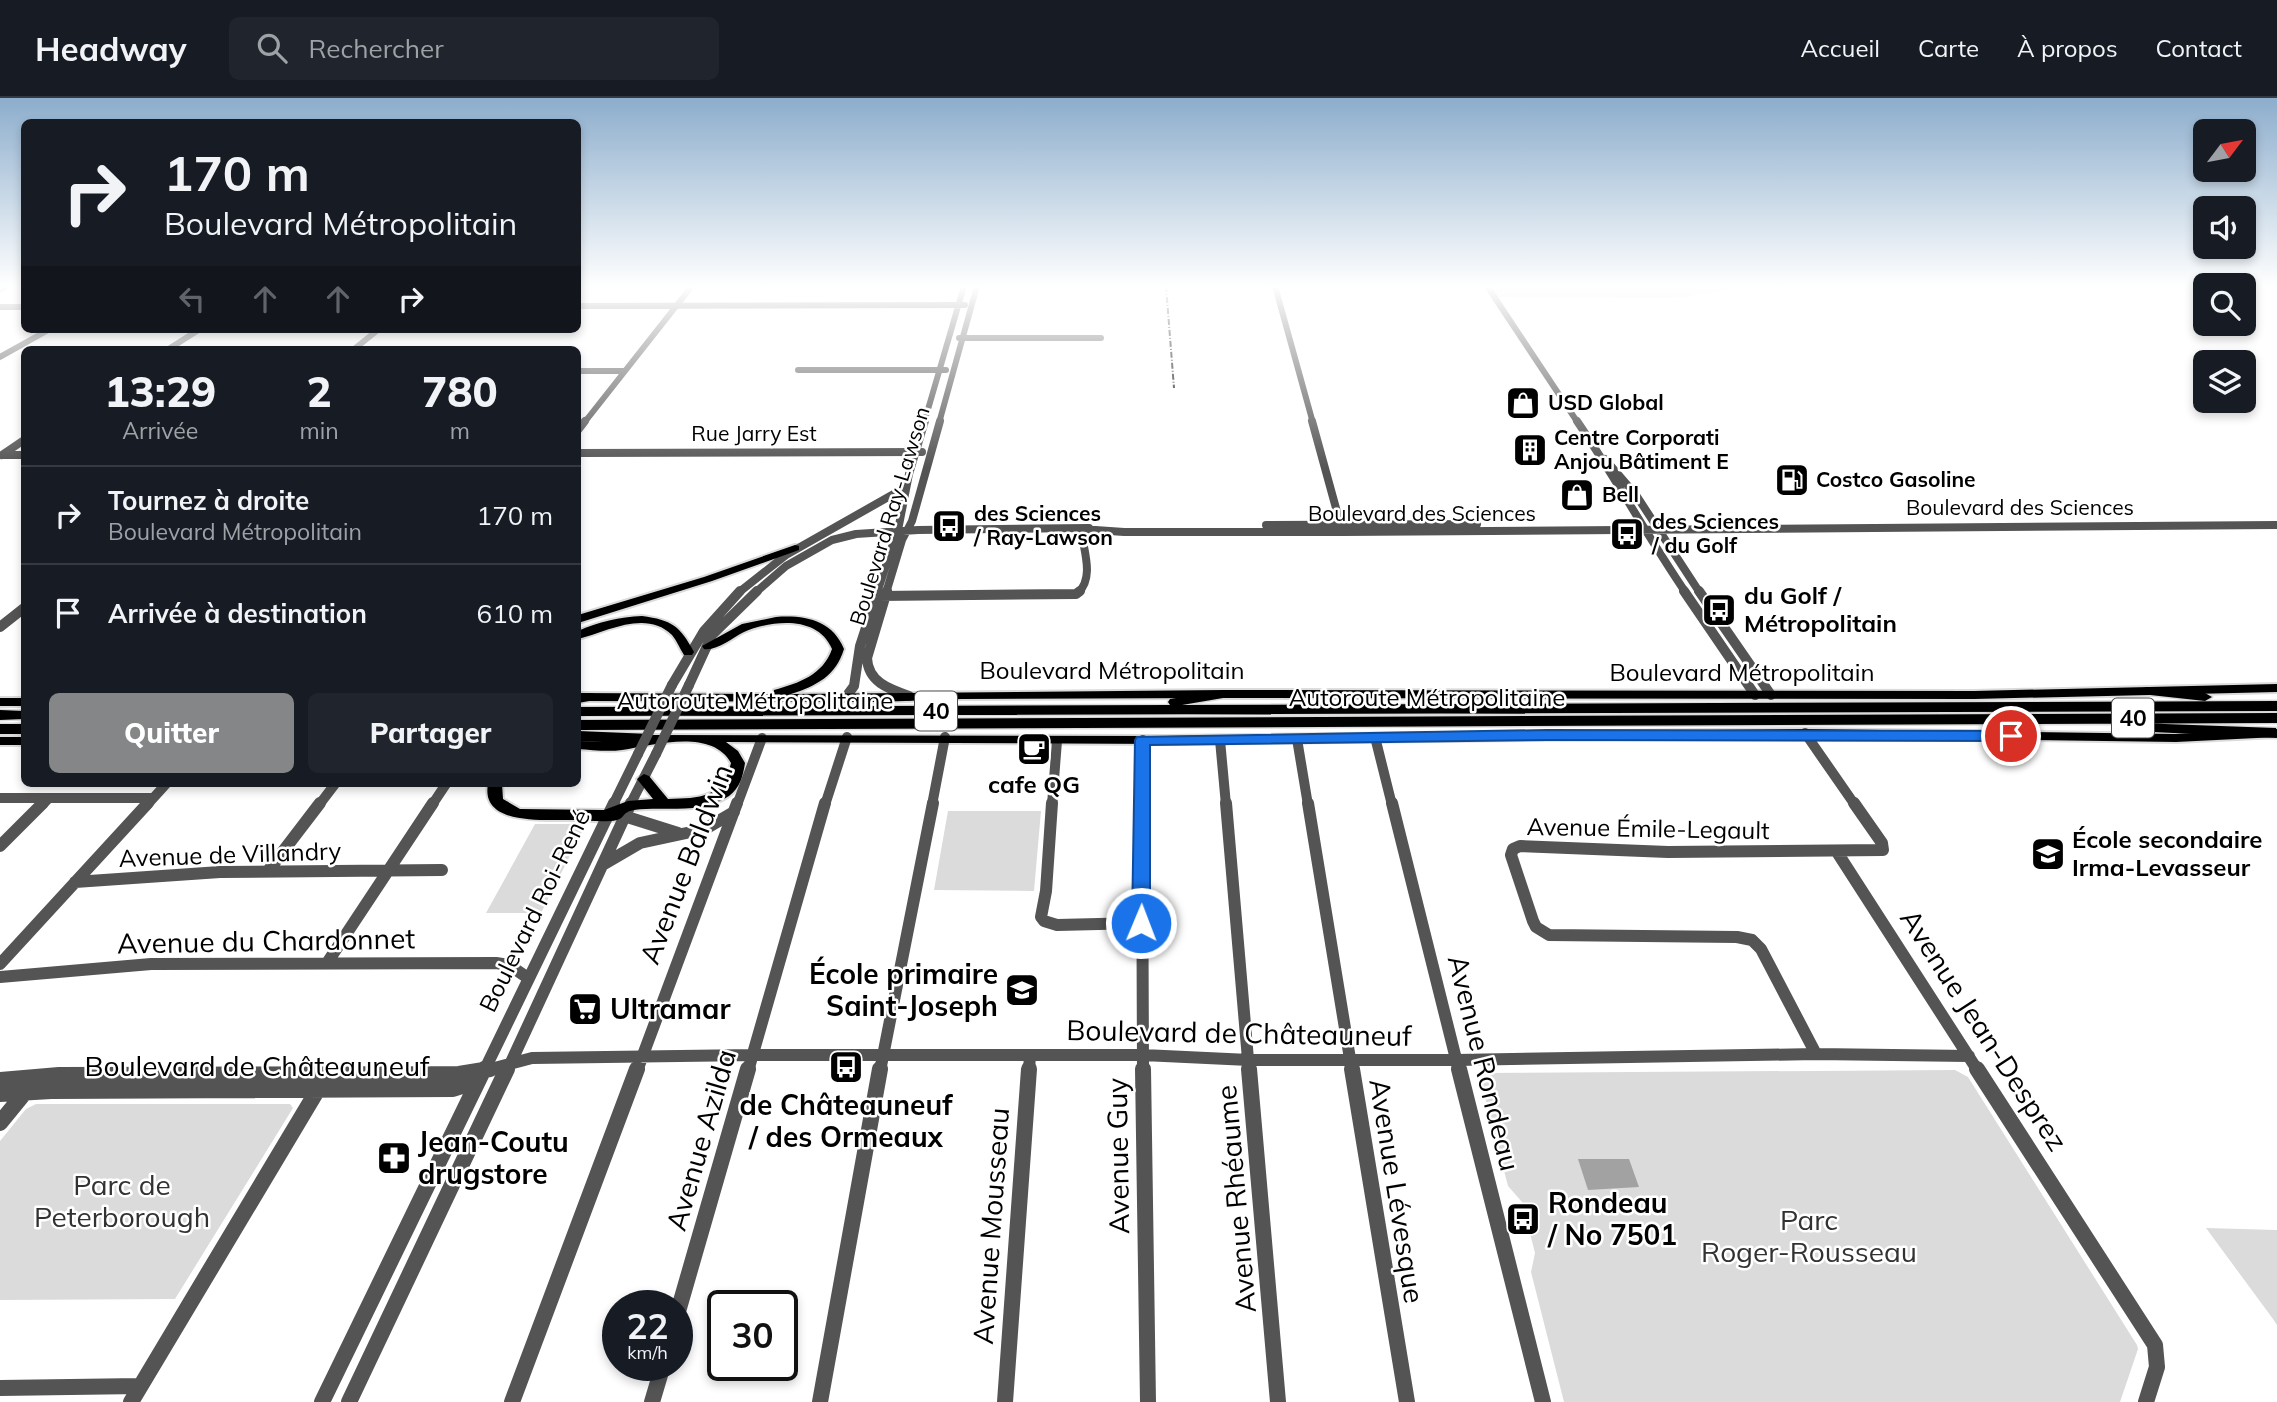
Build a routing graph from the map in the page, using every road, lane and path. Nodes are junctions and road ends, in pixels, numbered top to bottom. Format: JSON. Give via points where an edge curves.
{"nodes":[{"id":1,"x":18,"y":347,"type":"edge"},
{"id":2,"x":643,"y":347,"type":"edge"},
{"id":3,"x":946,"y":347,"type":"edge"},
{"id":4,"x":960,"y":347,"type":"edge"},
{"id":5,"x":1292,"y":347,"type":"edge"},
{"id":6,"x":1528,"y":347,"type":"edge"},
{"id":7,"x":0,"y":357,"type":"edge"},
{"id":8,"x":940,"y":369,"type":"junction"},
{"id":9,"x":954,"y":369,"type":"junction"},
{"id":10,"x":799,"y":370,"type":"dead end"},
{"id":11,"x":581,"y":371,"type":"edge"},
{"id":12,"x":624,"y":371,"type":"junction"},
{"id":13,"x":929,"y":404,"type":"junction"},
{"id":14,"x":944,"y":404,"type":"junction"},
{"id":15,"x":581,"y":426,"type":"edge"},
{"id":16,"x":21,"y":442,"type":"edge"},
{"id":17,"x":1594,"y":446,"type":"junction"},
{"id":18,"x":915,"y":451,"type":"junction"},
{"id":19,"x":931,"y":452,"type":"junction"},
{"id":20,"x":581,"y":453,"type":"edge"},
{"id":21,"x":21,"y":454,"type":"edge"},
{"id":22,"x":1,"y":455,"type":"edge"},
{"id":23,"x":905,"y":487,"type":"junction"},
{"id":24,"x":2266,"y":525,"type":"junction"},
{"id":25,"x":2277,"y":525,"type":"edge"},
{"id":26,"x":1642,"y":527,"type":"junction"},
{"id":27,"x":1656,"y":527,"type":"junction"},
{"id":28,"x":1342,"y":528,"type":"junction"},
{"id":29,"x":1081,"y":529,"type":"junction"},
{"id":30,"x":901,"y":532,"type":"junction"},
{"id":31,"x":2277,"y":532,"type":"edge"},
{"id":32,"x":795,"y":548,"type":"junction"},
{"id":33,"x":879,"y":596,"type":"junction"},
{"id":34,"x":21,"y":610,"type":"edge"},
{"id":35,"x":581,"y":618,"type":"edge"},
{"id":36,"x":0,"y":627,"type":"edge"},
{"id":37,"x":581,"y":634,"type":"edge"},
{"id":38,"x":708,"y":646,"type":"junction"},
{"id":39,"x":688,"y":652,"type":"junction"},
{"id":40,"x":2277,"y":688,"type":"edge"},
{"id":41,"x":2146,"y":691,"type":"junction"},
{"id":42,"x":1224,"y":694,"type":"junction"},
{"id":43,"x":1755,"y":695,"type":"junction"},
{"id":44,"x":1771,"y":695,"type":"junction"},
{"id":45,"x":768,"y":696,"type":"junction"},
{"id":46,"x":909,"y":696,"type":"junction"},
{"id":47,"x":582,"y":697,"type":"edge"},
{"id":48,"x":845,"y":698,"type":"junction"},
{"id":49,"x":0,"y":702,"type":"edge"},
{"id":50,"x":21,"y":702,"type":"edge"},
{"id":51,"x":2277,"y":705,"type":"edge"},
{"id":52,"x":1048,"y":710,"type":"junction"},
{"id":53,"x":581,"y":712,"type":"edge"},
{"id":54,"x":0,"y":715,"type":"edge"},
{"id":55,"x":21,"y":715,"type":"edge"},
{"id":56,"x":581,"y":725,"type":"edge"},
{"id":57,"x":2277,"y":728,"type":"edge"},
{"id":58,"x":0,"y":729,"type":"edge"},
{"id":59,"x":21,"y":729,"type":"edge"},
{"id":60,"x":1805,"y":733,"type":"junction"},
{"id":61,"x":581,"y":736,"type":"edge"},
{"id":62,"x":847,"y":737,"type":"junction"},
{"id":63,"x":945,"y":737,"type":"junction"},
{"id":64,"x":1375,"y":737,"type":"junction"},
{"id":65,"x":711,"y":738,"type":"junction"},
{"id":66,"x":762,"y":738,"type":"junction"},
{"id":67,"x":1297,"y":739,"type":"junction"},
{"id":68,"x":1143,"y":740,"type":"junction"},
{"id":69,"x":1220,"y":740,"type":"junction"},
{"id":70,"x":0,"y":741,"type":"edge"},
{"id":71,"x":21,"y":741,"type":"edge"},
{"id":72,"x":1057,"y":741,"type":"junction"},
{"id":73,"x":581,"y":746,"type":"edge"},
{"id":74,"x":653,"y":747,"type":"junction"},
{"id":75,"x":644,"y":779,"type":"junction"},
{"id":76,"x":163,"y":787,"type":"edge"},
{"id":77,"x":333,"y":787,"type":"edge"},
{"id":78,"x":444,"y":787,"type":"edge"},
{"id":79,"x":494,"y":787,"type":"edge"},
{"id":80,"x":0,"y":798,"type":"edge"},
{"id":81,"x":49,"y":798,"type":"junction"},
{"id":82,"x":153,"y":798,"type":"junction"},
{"id":83,"x":665,"y":805,"type":"junction"},
{"id":84,"x":626,"y":811,"type":"junction"},
{"id":85,"x":734,"y":813,"type":"junction"},
{"id":86,"x":608,"y":814,"type":"junction"},
{"id":87,"x":678,"y":833,"type":"junction"},
{"id":88,"x":0,"y":846,"type":"edge"},
{"id":89,"x":1838,"y":852,"type":"junction"},
{"id":90,"x":604,"y":864,"type":"junction"},
{"id":91,"x":442,"y":870,"type":"dead end"},
{"id":92,"x":268,"y":871,"type":"junction"},
{"id":93,"x":388,"y":872,"type":"junction"},
{"id":94,"x":75,"y":882,"type":"junction"},
{"id":95,"x":1141,"y":923,"type":"junction"},
{"id":96,"x":327,"y":963,"type":"junction"},
{"id":97,"x":0,"y":964,"type":"edge"},
{"id":98,"x":0,"y":977,"type":"edge"},
{"id":99,"x":527,"y":978,"type":"junction"},
{"id":100,"x":1816,"y":1054,"type":"junction"},
{"id":101,"x":753,"y":1055,"type":"junction"},
{"id":102,"x":883,"y":1055,"type":"junction"},
{"id":103,"x":1030,"y":1055,"type":"junction"},
{"id":104,"x":1143,"y":1055,"type":"junction"},
{"id":105,"x":1969,"y":1056,"type":"junction"},
{"id":106,"x":641,"y":1058,"type":"junction"},
{"id":107,"x":1350,"y":1059,"type":"junction"},
{"id":108,"x":1249,"y":1060,"type":"junction"},
{"id":109,"x":1456,"y":1060,"type":"junction"},
{"id":110,"x":509,"y":1065,"type":"junction"},
{"id":111,"x":328,"y":1074,"type":"junction"},
{"id":112,"x":480,"y":1076,"type":"junction"},
{"id":113,"x":36,"y":1077,"type":"junction"},
{"id":114,"x":0,"y":1080,"type":"edge"},
{"id":115,"x":318,"y":1090,"type":"junction"},
{"id":116,"x":25,"y":1092,"type":"junction"},
{"id":117,"x":0,"y":1094,"type":"edge"},
{"id":118,"x":0,"y":1123,"type":"edge"},
{"id":119,"x":684,"y":1290,"type":"edge"},
{"id":120,"x":658,"y":1381,"type":"edge"},
{"id":121,"x":140,"y":1387,"type":"junction"},
{"id":122,"x":0,"y":1388,"type":"edge"},
{"id":123,"x":131,"y":1402,"type":"edge"},
{"id":124,"x":322,"y":1402,"type":"edge"},
{"id":125,"x":349,"y":1402,"type":"edge"},
{"id":126,"x":512,"y":1402,"type":"edge"},
{"id":127,"x":652,"y":1402,"type":"edge"},
{"id":128,"x":820,"y":1402,"type":"edge"},
{"id":129,"x":1005,"y":1402,"type":"edge"},
{"id":130,"x":1148,"y":1402,"type":"edge"},
{"id":131,"x":1278,"y":1402,"type":"edge"},
{"id":132,"x":1406,"y":1402,"type":"edge"},
{"id":133,"x":1544,"y":1402,"type":"edge"},
{"id":134,"x":2146,"y":1402,"type":"edge"}],
"edges":[{"from":1,"to":7,"type":"street"},
{"from":2,"to":12,"type":"street"},
{"from":3,"to":8,"type":"street","name":"Boulevard Ray-Lawson"},
{"from":4,"to":9,"type":"street","name":"Boulevard Ray-Lawson"},
{"from":5,"to":28,"type":"street"},
{"from":6,"to":17,"type":"street"},
{"from":8,"to":9,"type":"street"},
{"from":8,"to":10,"type":"street"},
{"from":8,"to":13,"type":"street","name":"Boulevard Ray-Lawson"},
{"from":9,"to":14,"type":"street","name":"Boulevard Ray-Lawson"},
{"from":11,"to":12,"type":"street"},
{"from":12,"to":15,"type":"street"},
{"from":13,"to":14,"type":"street"},
{"from":13,"to":18,"type":"street","name":"Boulevard Ray-Lawson"},
{"from":14,"to":19,"type":"street","name":"Boulevard Ray-Lawson"},
{"from":16,"to":22,"type":"street"},
{"from":17,"to":26,"type":"street"},
{"from":17,"to":27,"type":"street","via":[[1636,495]]},
{"from":18,"to":19,"type":"street","name":"Rue Jarry Est"},
{"from":18,"to":20,"type":"street","name":"Rue Jarry Est"},
{"from":18,"to":23,"type":"street","name":"Boulevard Ray-Lawson"},
{"from":19,"to":30,"type":"street","name":"Boulevard Ray-Lawson","via":[[912,521]]},
{"from":21,"to":22,"type":"street"},
{"from":23,"to":30,"type":"street","name":"Boulevard Ray-Lawson"},
{"from":23,"to":32,"type":"street","name":"Boulevard Roi-René"},
{"from":24,"to":25,"type":"street","name":"Boulevard des Sciences"},
{"from":24,"to":27,"type":"street","name":"Boulevard des Sciences"},
{"from":24,"to":31,"type":"street"},
{"from":26,"to":27,"type":"street","name":"Boulevard des Sciences"},
{"from":26,"to":28,"type":"street","name":"Boulevard des Sciences"},
{"from":26,"to":43,"type":"street"},
{"from":27,"to":44,"type":"street"},
{"from":28,"to":29,"type":"street","name":"Boulevard des Sciences"},
{"from":29,"to":30,"type":"street","name":"Boulevard des Sciences"},
{"from":29,"to":33,"type":"street","via":[[1087,582],[1076,594]]},
{"from":30,"to":33,"type":"street","name":"Boulevard Ray-Lawson"},
{"from":30,"to":38,"type":"street","name":"Boulevard Roi-René","via":[[844,536],[802,556],[740,605]]},
{"from":32,"to":35,"type":"main road"},
{"from":32,"to":39,"type":"street","name":"Boulevard Roi-René","via":[[732,596]]},
{"from":33,"to":46,"type":"street","name":"Boulevard Ray-Lawson","via":[[867,667],[878,682]]},
{"from":33,"to":48,"type":"street","name":"Boulevard Ray-Lawson","via":[[856,662],[854,686]]},
{"from":34,"to":36,"type":"street"},
{"from":37,"to":39,"type":"main road","via":[[619,622],[655,623],[676,632]]},
{"from":38,"to":45,"type":"main road","via":[[744,628],[773,621],[808,623],[831,634],[838,649],[827,670],[801,686]]},
{"from":38,"to":74,"type":"street","name":"Boulevard Roi-René","bridge":true},
{"from":39,"to":86,"type":"street","name":"Boulevard Roi-René","bridge":true},
{"from":40,"to":41,"type":"main road","name":"Boulevard Métropolitain"},
{"from":41,"to":44,"type":"main road","name":"Boulevard Métropolitain"},
{"from":41,"to":51,"type":"highway"},
{"from":42,"to":43,"type":"main road","name":"Boulevard Métropolitain"},
{"from":42,"to":46,"type":"main road","name":"Boulevard Métropolitain"},
{"from":42,"to":52,"type":"highway","via":[[1175,702]]},
{"from":43,"to":44,"type":"main road","name":"Boulevard Métropolitain"},
{"from":45,"to":47,"type":"main road","name":"Boulevard Métropolitain"},
{"from":45,"to":48,"type":"main road","name":"Boulevard Métropolitain"},
{"from":46,"to":48,"type":"main road","name":"Boulevard Métropolitain"},
{"from":49,"to":50,"type":"main road"},
{"from":51,"to":52,"type":"highway","name":"Autoroute Métropolitaine","number":"40"},
{"from":52,"to":53,"type":"highway","name":"Autoroute Métropolitaine","number":"40"},
{"from":54,"to":55,"type":"highway"},
{"from":56,"to":57,"type":"highway","name":"Autoroute Métropolitaine","number":"40","via":[[1988,719]]},
{"from":57,"to":60,"type":"main road","via":[[2176,738]]},
{"from":58,"to":59,"type":"highway"},
{"from":60,"to":64,"type":"main road"},
{"from":60,"to":89,"type":"street","via":[[1884,847],[1880,851]]},
{"from":61,"to":74,"type":"highway"},
{"from":62,"to":63,"type":"main road"},
{"from":62,"to":66,"type":"main road"},
{"from":62,"to":101,"type":"street","name":"Avenue Azilda"},
{"from":63,"to":72,"type":"main road"},
{"from":63,"to":102,"type":"street"},
{"from":64,"to":67,"type":"main road"},
{"from":64,"to":109,"type":"street","name":"Avenue Rondeau"},
{"from":65,"to":66,"type":"main road"},
{"from":65,"to":74,"type":"main road"},
{"from":65,"to":83,"type":"main road","via":[[736,758],[738,768],[732,783],[707,800]]},
{"from":66,"to":85,"type":"street","name":"Avenue Baldwin"},
{"from":67,"to":69,"type":"main road"},
{"from":67,"to":107,"type":"street","name":"Avenue Lévesque"},
{"from":68,"to":69,"type":"main road"},
{"from":68,"to":72,"type":"main road"},
{"from":68,"to":95,"type":"street","name":"Avenue Guy"},
{"from":69,"to":108,"type":"street","name":"Avenue Rhéaume"},
{"from":70,"to":71,"type":"main road"},
{"from":72,"to":95,"type":"street","via":[[1041,917],[1057,925]]},
{"from":73,"to":74,"type":"main road"},
{"from":74,"to":75,"type":"street","name":"Boulevard Roi-René"},
{"from":75,"to":83,"type":"main road"},
{"from":75,"to":84,"type":"street","name":"Boulevard Roi-René"},
{"from":76,"to":82,"type":"street"},
{"from":77,"to":92,"type":"street"},
{"from":78,"to":93,"type":"street"},
{"from":79,"to":86,"type":"main road","via":[[496,801],[512,812]]},
{"from":80,"to":81,"type":"street"},
{"from":81,"to":82,"type":"street"},
{"from":81,"to":88,"type":"street"},
{"from":82,"to":94,"type":"street"},
{"from":83,"to":84,"type":"main road"},
{"from":84,"to":86,"type":"main road"},
{"from":84,"to":87,"type":"street"},
{"from":84,"to":90,"type":"street","name":"Boulevard Roi-René"},
{"from":85,"to":87,"type":"street","via":[[705,829]]},
{"from":85,"to":106,"type":"street","name":"Avenue Baldwin"},
{"from":86,"to":99,"type":"street","name":"Boulevard Roi-René"},
{"from":87,"to":90,"type":"street","via":[[632,846]]},
{"from":89,"to":100,"type":"street","name":"Avenue Émile-Legault","via":[[1520,846],[1511,852],[1533,921],[1549,936],[1752,940]]},
{"from":89,"to":105,"type":"street","name":"Avenue Jean-Desprez"},
{"from":90,"to":110,"type":"street","name":"Boulevard Roi-René"},
{"from":91,"to":93,"type":"street","name":"Avenue de Villandry"},
{"from":92,"to":93,"type":"street","name":"Avenue de Villandry"},
{"from":92,"to":94,"type":"street","name":"Avenue de Villandry"},
{"from":93,"to":96,"type":"street"},
{"from":94,"to":97,"type":"street"},
{"from":95,"to":104,"type":"street","name":"Avenue Guy"},
{"from":96,"to":98,"type":"street","name":"Avenue du Chardonnet","via":[[150,964]]},
{"from":96,"to":99,"type":"street","name":"Avenue du Chardonnet","via":[[502,963]]},
{"from":99,"to":112,"type":"street","name":"Boulevard Roi-René"},
{"from":100,"to":105,"type":"street","name":"Boulevard de Châteauneuf"},
{"from":100,"to":109,"type":"street","name":"Boulevard de Châteauneuf"},
{"from":101,"to":102,"type":"street","name":"Boulevard de Châteauneuf"},
{"from":101,"to":106,"type":"street","name":"Boulevard de Châteauneuf"},
{"from":101,"to":119,"type":"street","name":"Avenue Azilda"},
{"from":102,"to":103,"type":"street","name":"Boulevard de Châteauneuf"},
{"from":102,"to":128,"type":"street"},
{"from":103,"to":104,"type":"street","name":"Boulevard de Châteauneuf"},
{"from":103,"to":129,"type":"street","name":"Avenue Mousseau"},
{"from":104,"to":108,"type":"street","name":"Boulevard de Châteauneuf"},
{"from":104,"to":130,"type":"street","name":"Avenue Guy"},
{"from":105,"to":134,"type":"street","name":"Avenue Jean-Desprez","via":[[2155,1346],[2158,1364]]},
{"from":106,"to":110,"type":"street","name":"Boulevard de Châteauneuf","via":[[532,1058]]},
{"from":106,"to":126,"type":"street","name":"Avenue Baldwin"},
{"from":107,"to":108,"type":"street","name":"Boulevard de Châteauneuf"},
{"from":107,"to":109,"type":"street","name":"Boulevard de Châteauneuf"},
{"from":107,"to":132,"type":"street","name":"Avenue Lévesque"},
{"from":108,"to":131,"type":"street","name":"Avenue Rhéaume"},
{"from":109,"to":133,"type":"street","name":"Avenue Rondeau"},
{"from":110,"to":112,"type":"street","name":"Boulevard de Châteauneuf"},
{"from":110,"to":125,"type":"street","name":"Boulevard Roi-René"},
{"from":111,"to":112,"type":"street","name":"Boulevard de Châteauneuf"},
{"from":111,"to":113,"type":"street","name":"Boulevard de Châteauneuf"},
{"from":111,"to":115,"type":"street"},
{"from":112,"to":115,"type":"street","name":"Boulevard de Châteauneuf","via":[[453,1089]]},
{"from":112,"to":124,"type":"street","name":"Boulevard Roi-René"},
{"from":113,"to":114,"type":"street","name":"Boulevard de Châteauneuf"},
{"from":113,"to":116,"type":"street"},
{"from":115,"to":116,"type":"street","name":"Boulevard de Châteauneuf"},
{"from":115,"to":121,"type":"street"},
{"from":116,"to":117,"type":"street","name":"Boulevard de Châteauneuf"},
{"from":116,"to":118,"type":"street"},
{"from":120,"to":127,"type":"street"},
{"from":121,"to":122,"type":"street"},
{"from":121,"to":123,"type":"street"}]}
